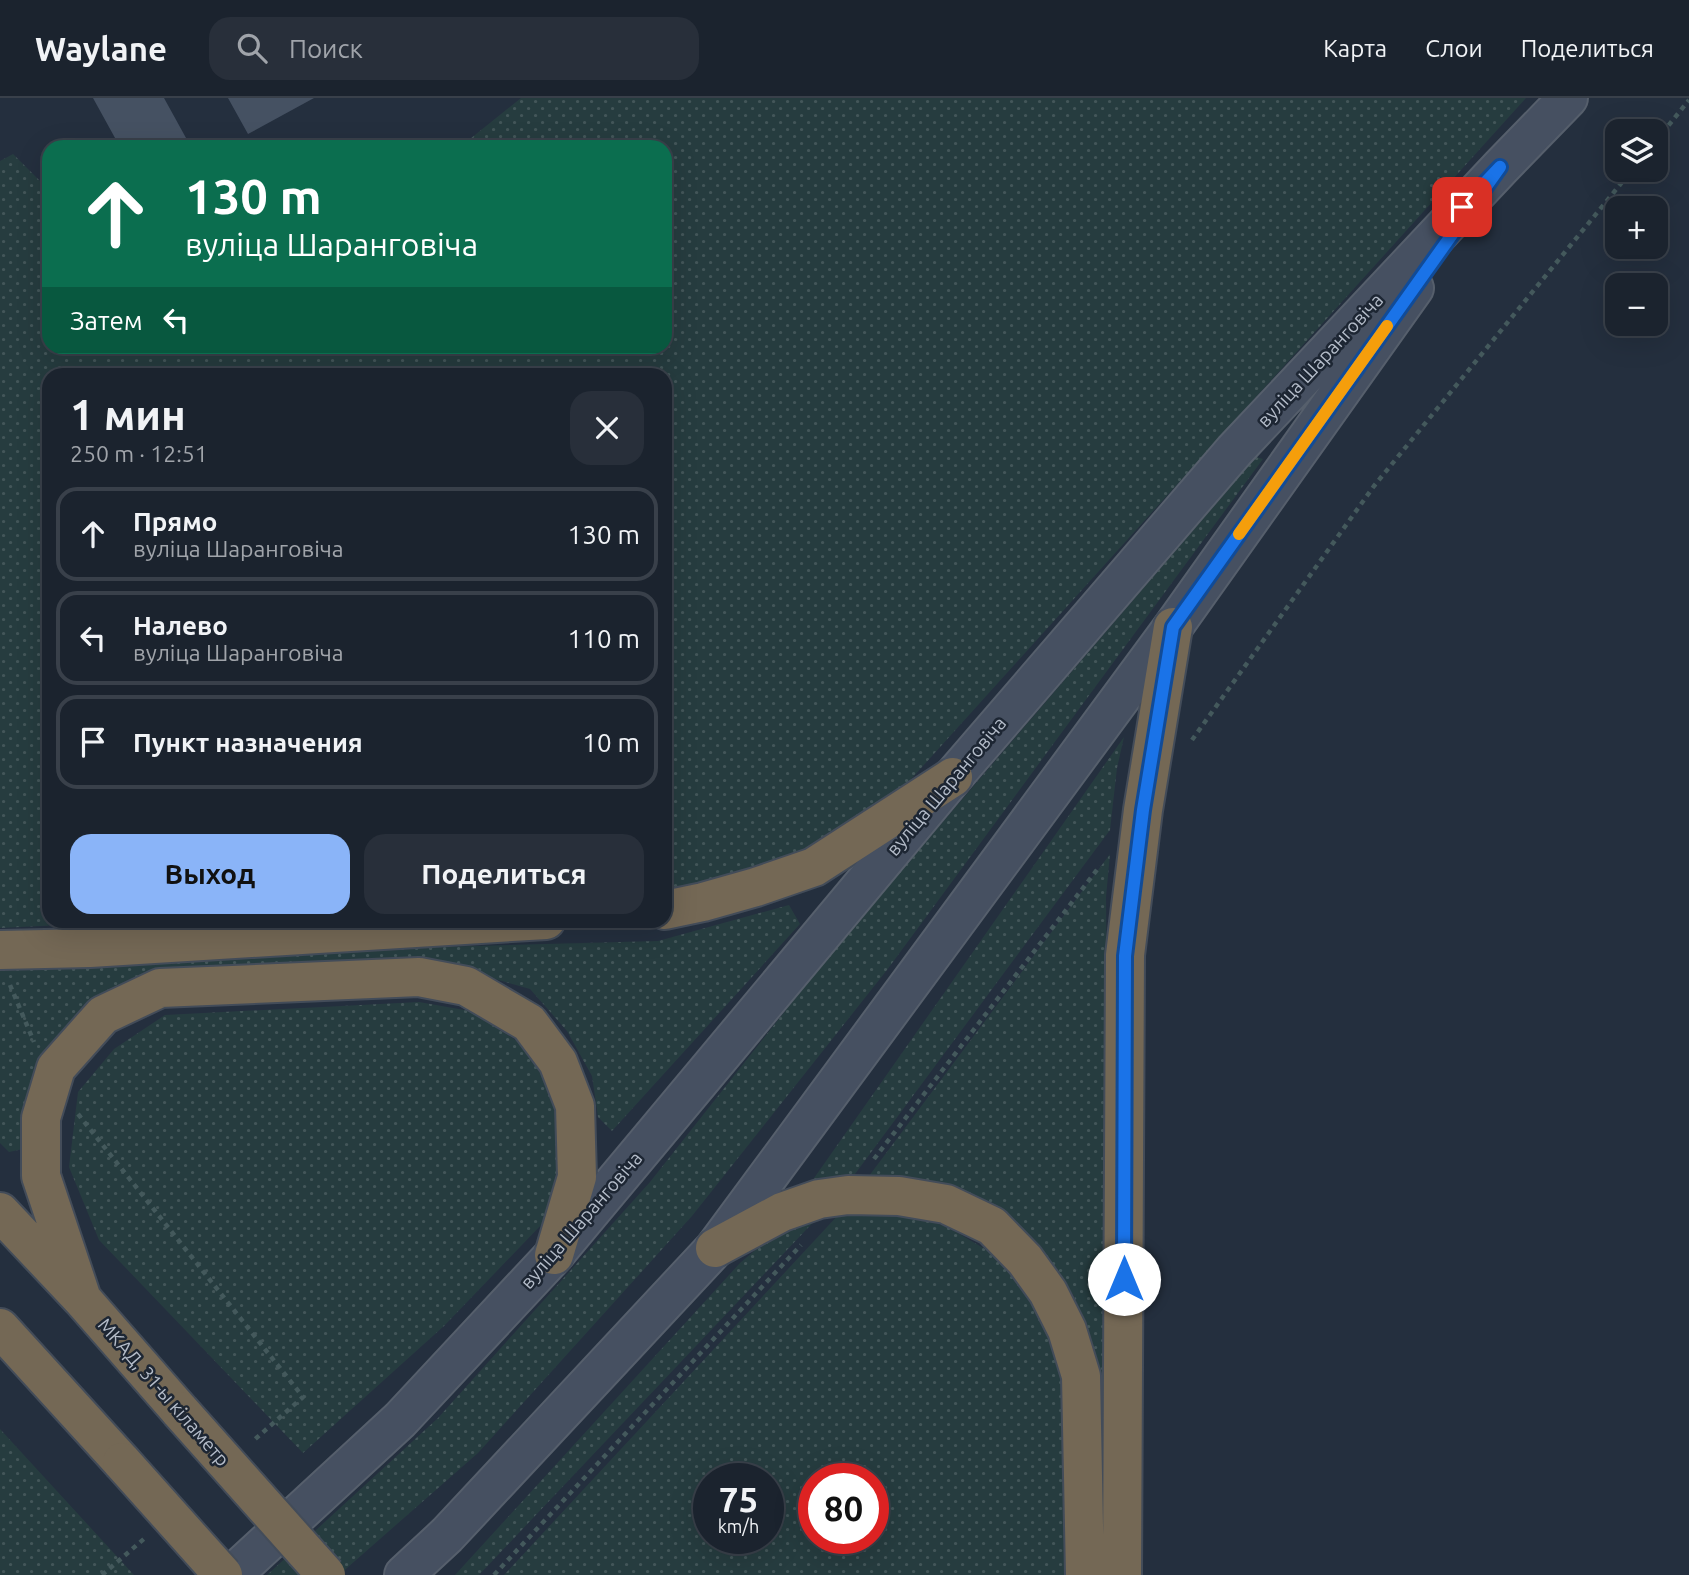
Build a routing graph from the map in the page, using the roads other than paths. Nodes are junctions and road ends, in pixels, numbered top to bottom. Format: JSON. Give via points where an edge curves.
{"nodes":[{"id":1,"x":1568,"y":98,"type":"edge"},
{"id":2,"x":1500,"y":167,"type":"junction"},
{"id":3,"x":1173,"y":627,"type":"junction"},
{"id":4,"x":953,"y":777,"type":"junction"},
{"id":5,"x":672,"y":908,"type":"edge"},
{"id":6,"x":415,"y":928,"type":"edge"},
{"id":7,"x":4,"y":965,"type":"edge"},
{"id":8,"x":0,"y":1212,"type":"edge"},
{"id":9,"x":715,"y":1248,"type":"junction"},
{"id":10,"x":554,"y":1255,"type":"junction"},
{"id":11,"x":82,"y":1299,"type":"junction"},
{"id":12,"x":0,"y":1328,"type":"edge"},
{"id":13,"x":223,"y":1575,"type":"edge"},
{"id":14,"x":232,"y":1575,"type":"edge"},
{"id":15,"x":326,"y":1575,"type":"edge"},
{"id":16,"x":404,"y":1575,"type":"edge"},
{"id":17,"x":1086,"y":1575,"type":"edge"},
{"id":18,"x":1122,"y":1575,"type":"edge"}],
"edges":[{"from":1,"to":2,"type":"street"},
{"from":2,"to":3,"type":"street","name":"вуліца Шаранговіча"},
{"from":2,"to":4,"type":"street","name":"вуліца Шаранговіча","via":[[1234,451]]},
{"from":3,"to":9,"type":"street","name":"вуліца Шаранговіча"},
{"from":3,"to":18,"type":"highway","via":[[1125,956]]},
{"from":4,"to":5,"type":"highway","via":[[814,867]]},
{"from":4,"to":10,"type":"street","name":"вуліца Шаранговіча"},
{"from":6,"to":7,"type":"highway","via":[[104,947]]},
{"from":8,"to":11,"type":"highway","name":"МКАД, 31-ы кіламетр"},
{"from":9,"to":16,"type":"street","name":"вуліца Шаранговіча","via":[[447,1535]]},
{"from":9,"to":17,"type":"highway","via":[[782,1212],[848,1195],[899,1196],[946,1204],[992,1226],[1048,1292],[1067,1330],[1081,1376]]},
{"from":10,"to":11,"type":"highway","via":[[577,1177],[575,1106],[558,1062],[529,1023],[466,986],[419,976],[160,988],[103,1015],[56,1068],[41,1118],[41,1176]]},
{"from":10,"to":14,"type":"street","name":"вуліца Шаранговіча","via":[[400,1420]]},
{"from":11,"to":15,"type":"highway","name":"МКАД, 31-ы кіламетр","bridge":true},
{"from":12,"to":13,"type":"highway","bridge":true}]}
